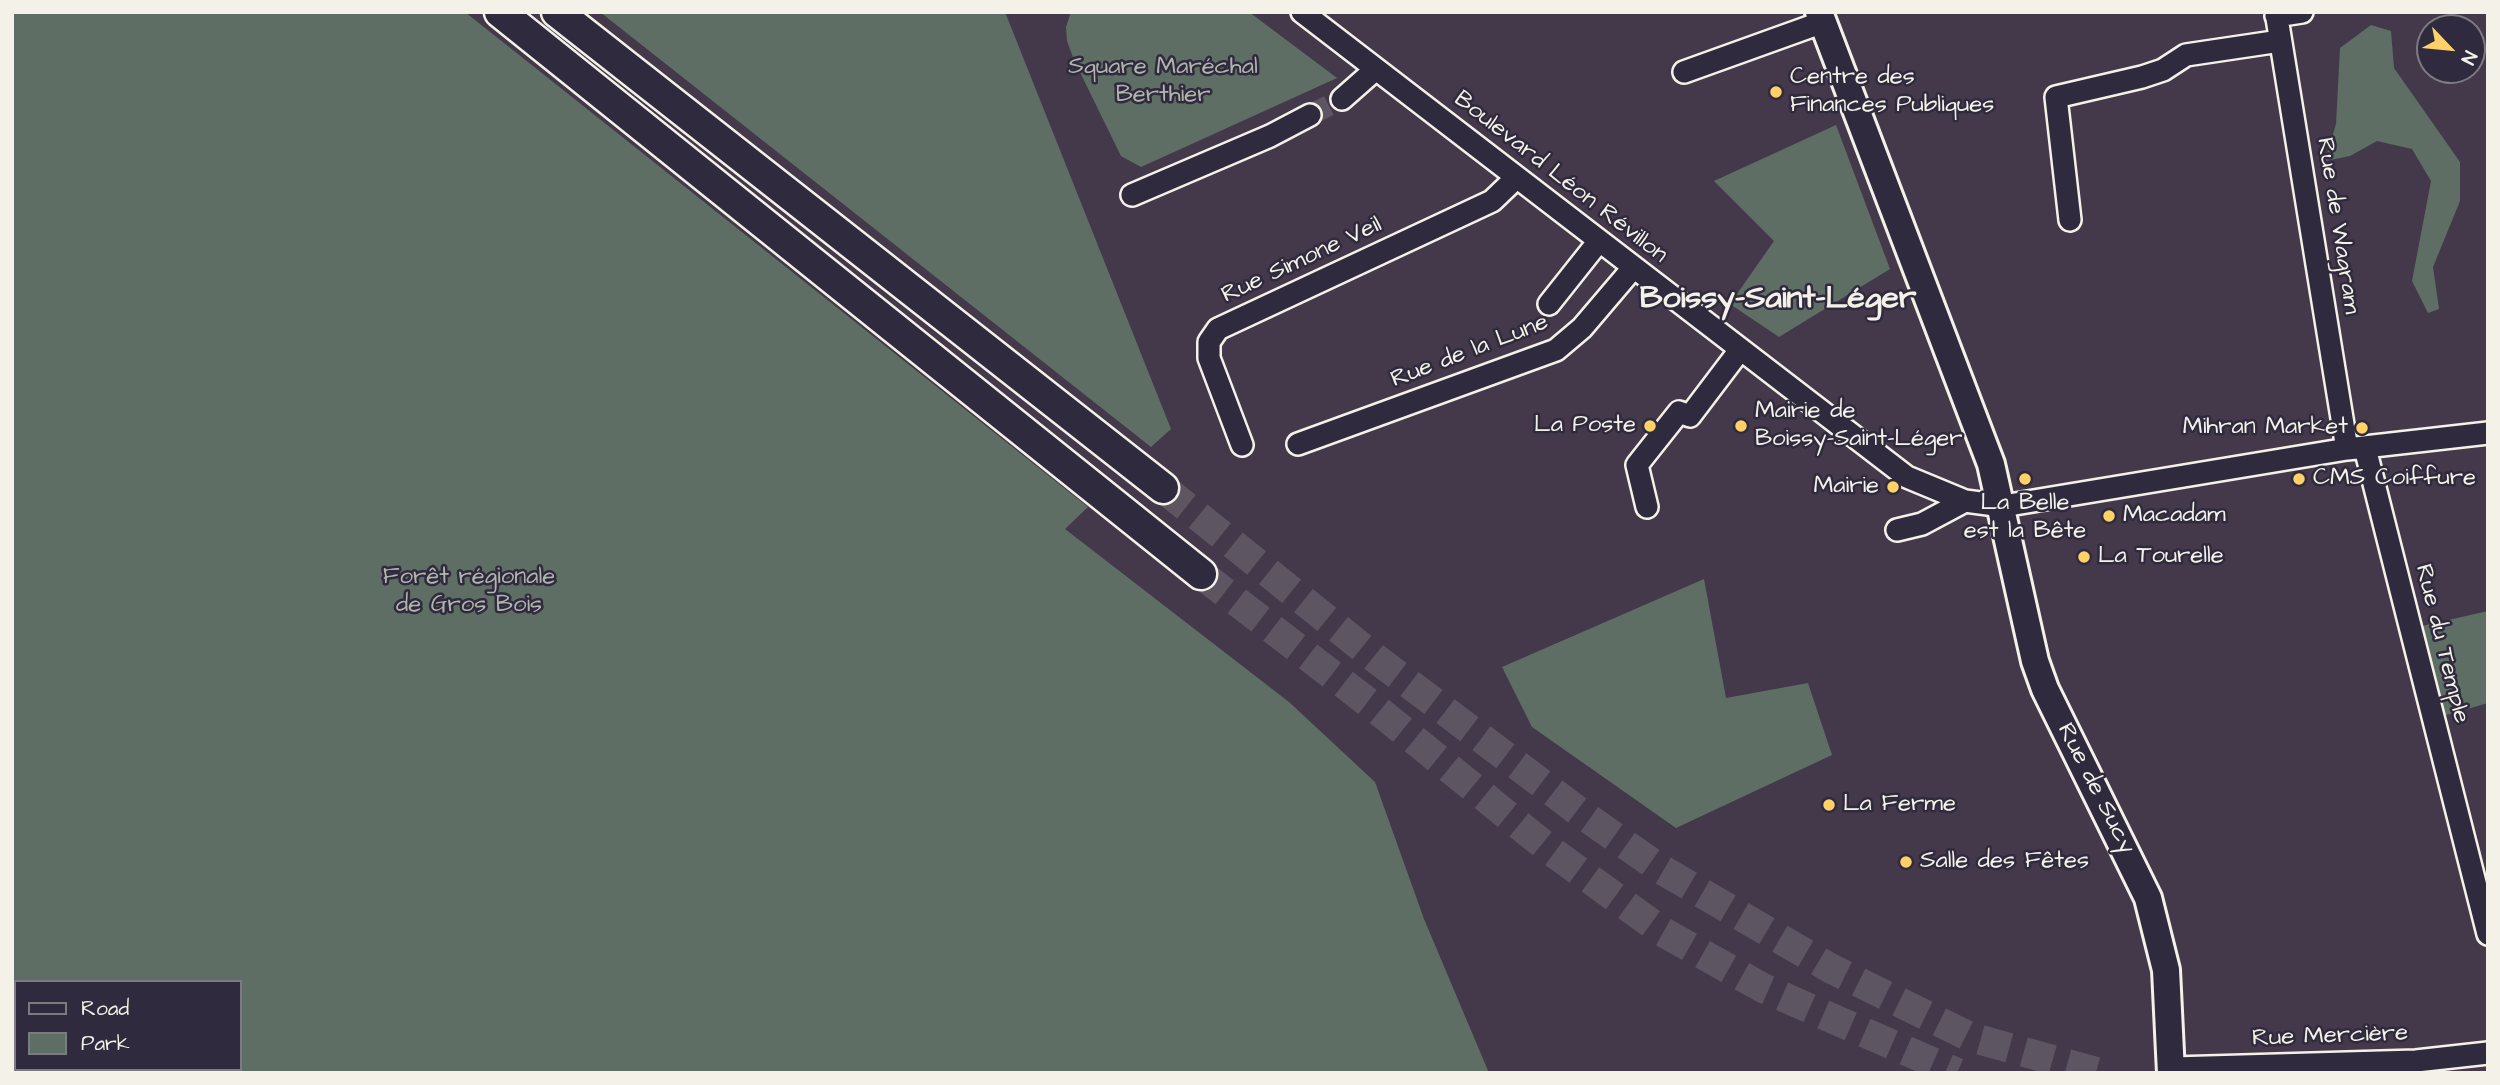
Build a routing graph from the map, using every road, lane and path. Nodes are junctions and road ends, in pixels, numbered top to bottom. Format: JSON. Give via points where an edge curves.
{"nodes":[{"id":1,"x":500,"y":12,"type":"edge"},
{"id":2,"x":557,"y":12,"type":"edge"},
{"id":3,"x":1302,"y":12,"type":"edge"},
{"id":4,"x":2302,"y":12,"type":"edge"},
{"id":5,"x":2276,"y":14,"type":"edge"},
{"id":6,"x":1821,"y":17,"type":"edge"},
{"id":7,"x":2280,"y":41,"type":"junction"},
{"id":8,"x":1376,"y":69,"type":"junction"},
{"id":9,"x":1685,"y":72,"type":"dead end"},
{"id":10,"x":1342,"y":99,"type":"tunnel mouth"},
{"id":11,"x":1310,"y":115,"type":"tunnel mouth"},
{"id":12,"x":1516,"y":178,"type":"junction"},
{"id":13,"x":1132,"y":195,"type":"dead end"},
{"id":14,"x":2070,"y":220,"type":"dead end"},
{"id":15,"x":1599,"y":241,"type":"junction"},
{"id":16,"x":1633,"y":268,"type":"junction"},
{"id":17,"x":1549,"y":304,"type":"dead end"},
{"id":18,"x":1740,"y":350,"type":"junction"},
{"id":19,"x":2488,"y":433,"type":"edge"},
{"id":20,"x":1298,"y":444,"type":"dead end"},
{"id":21,"x":1242,"y":445,"type":"dead end"},
{"id":22,"x":2356,"y":448,"type":"junction"},
{"id":23,"x":1163,"y":488,"type":"tunnel mouth"},
{"id":24,"x":1965,"y":501,"type":"junction"},
{"id":25,"x":2003,"y":506,"type":"junction"},
{"id":26,"x":1647,"y":507,"type":"dead end"},
{"id":27,"x":1897,"y":530,"type":"dead end"},
{"id":28,"x":1201,"y":574,"type":"tunnel mouth"},
{"id":29,"x":2488,"y":934,"type":"edge"},
{"id":30,"x":2488,"y":1053,"type":"edge"},
{"id":31,"x":2174,"y":1071,"type":"edge"}],
"edges":[{"from":1,"to":28,"type":"highway"},
{"from":2,"to":23,"type":"highway"},
{"from":3,"to":8,"type":"street","name":"Boulevard Léon Révillon"},
{"from":4,"to":5,"type":"street"},
{"from":5,"to":7,"type":"street","name":"Rue de Wagram"},
{"from":6,"to":9,"type":"street"},
{"from":6,"to":25,"type":"main road","name":"Rue de Sucy","via":[[1983,441]]},
{"from":7,"to":14,"type":"street","via":[[2186,55],[2142,78],[2056,97]]},
{"from":7,"to":22,"type":"street","name":"Rue de Wagram"},
{"from":8,"to":10,"type":"street"},
{"from":8,"to":12,"type":"street","name":"Boulevard Léon Révillon"},
{"from":11,"to":13,"type":"street"},
{"from":12,"to":15,"type":"street","name":"Boulevard Léon Révillon"},
{"from":12,"to":21,"type":"street","name":"Rue Simone Veil","via":[[1492,201],[1218,329],[1209,342],[1209,358]]},
{"from":15,"to":16,"type":"street","name":"Boulevard Léon Révillon"},
{"from":15,"to":17,"type":"street"},
{"from":16,"to":18,"type":"street","name":"Boulevard Léon Révillon"},
{"from":16,"to":20,"type":"street","name":"Rue de la Lune","via":[[1583,328],[1556,350]]},
{"from":18,"to":24,"type":"street","name":"Boulevard Léon Révillon","via":[[1921,485]]},
{"from":18,"to":26,"type":"street","via":[[1690,416],[1679,412],[1637,465]]},
{"from":19,"to":22,"type":"street","name":"Boulevard Léon Révillon"},
{"from":22,"to":25,"type":"street","name":"Boulevard Léon Révillon"},
{"from":22,"to":29,"type":"street","name":"Rue du Temple"},
{"from":24,"to":25,"type":"street","name":"Boulevard Léon Révillon"},
{"from":24,"to":27,"type":"street","via":[[1922,524]]},
{"from":25,"to":31,"type":"main road","name":"Rue de Sucy","via":[[2008,545],[2045,689],[2148,898],[2166,970]]},
{"from":30,"to":31,"type":"street","name":"Rue Mercière","via":[[2416,1061]]}]}
